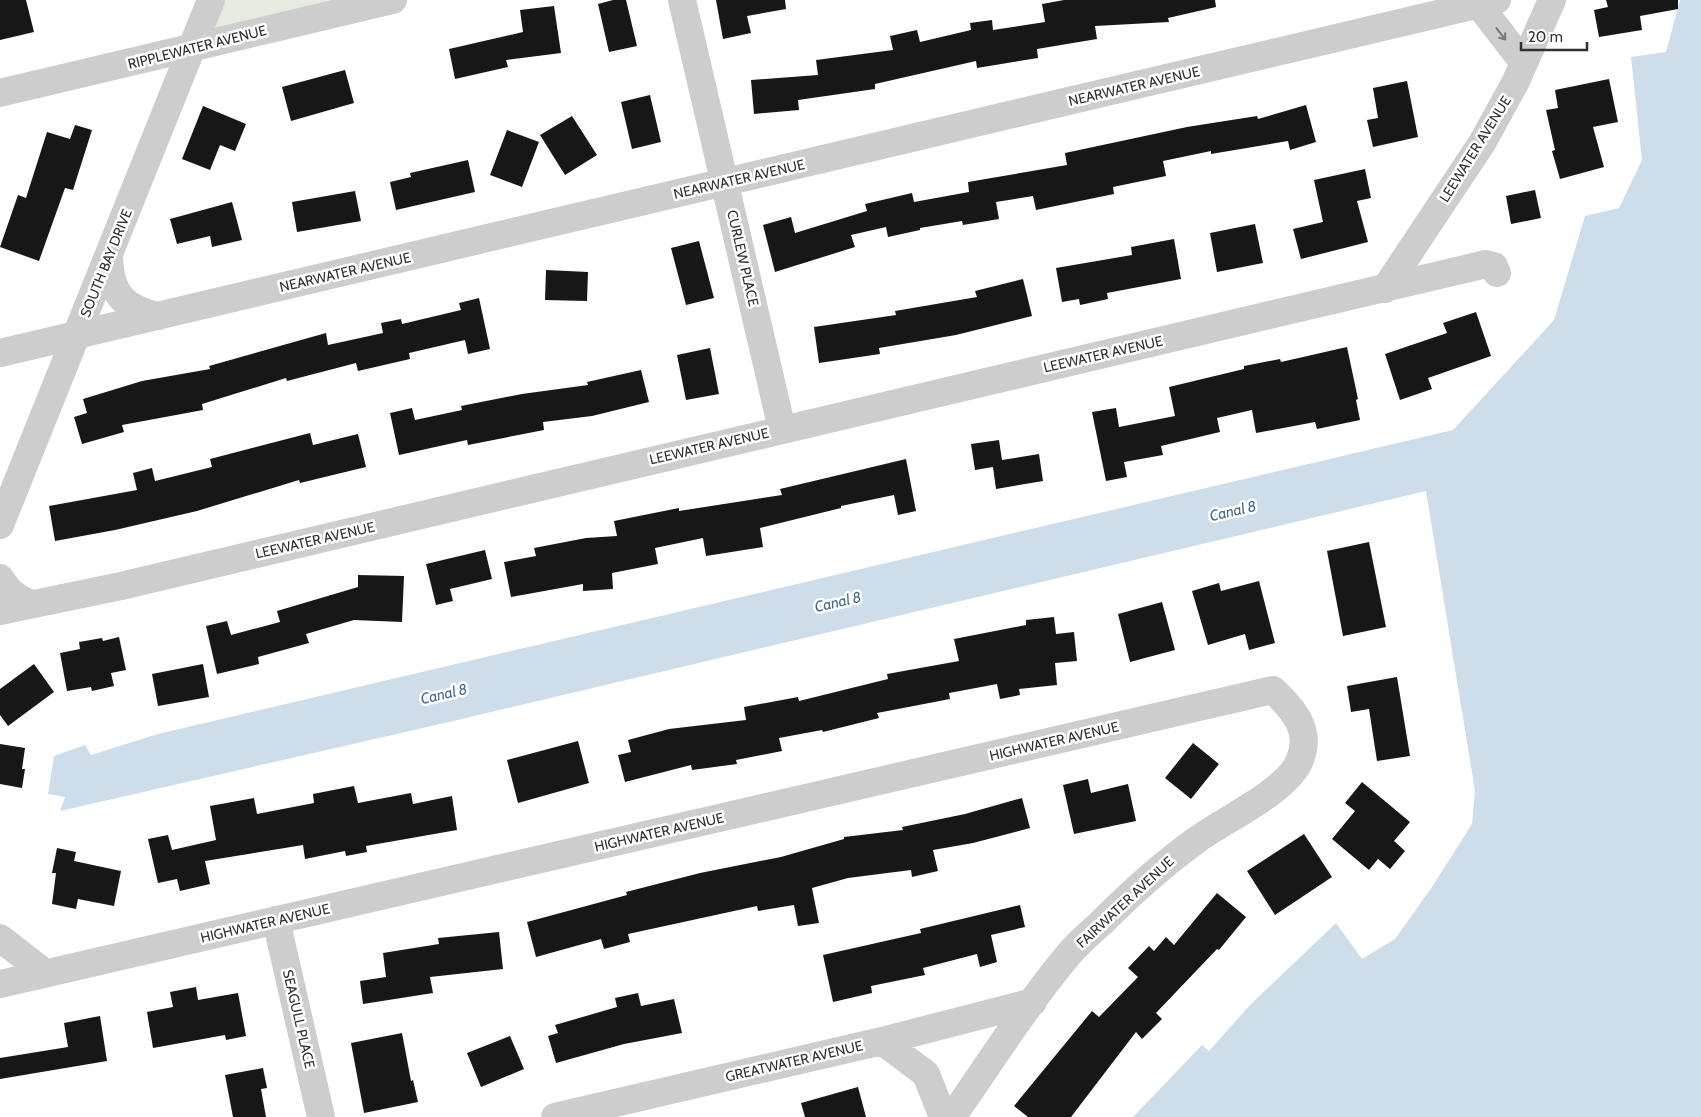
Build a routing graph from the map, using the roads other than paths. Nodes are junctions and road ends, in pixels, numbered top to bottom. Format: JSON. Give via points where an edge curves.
{"nodes":[{"id":1,"x":211,"y":0,"type":"edge"},
{"id":2,"x":394,"y":0,"type":"edge"},
{"id":3,"x":682,"y":0,"type":"edge"},
{"id":4,"x":1552,"y":0,"type":"edge"},
{"id":5,"x":1488,"y":2,"type":"edge"},
{"id":6,"x":192,"y":46,"type":"junction"},
{"id":7,"x":1523,"y":62,"type":"junction"},
{"id":8,"x":0,"y":93,"type":"edge"},
{"id":9,"x":725,"y":183,"type":"junction"},
{"id":10,"x":109,"y":255,"type":"junction"},
{"id":11,"x":1498,"y":273,"type":"dead end"},
{"id":12,"x":1385,"y":289,"type":"junction"},
{"id":13,"x":159,"y":316,"type":"junction"},
{"id":14,"x":76,"y":335,"type":"junction"},
{"id":15,"x":0,"y":353,"type":"edge"},
{"id":16,"x":782,"y":429,"type":"junction"},
{"id":17,"x":0,"y":525,"type":"edge"},
{"id":18,"x":0,"y":578,"type":"edge"},
{"id":19,"x":33,"y":604,"type":"junction"},
{"id":20,"x":0,"y":611,"type":"edge"},
{"id":21,"x":1273,"y":690,"type":"joint"},
{"id":22,"x":276,"y":920,"type":"junction"},
{"id":23,"x":0,"y":938,"type":"edge"},
{"id":24,"x":45,"y":973,"type":"junction"},
{"id":25,"x":0,"y":984,"type":"edge"},
{"id":26,"x":1033,"y":1002,"type":"junction"},
{"id":27,"x":882,"y":1040,"type":"junction"},
{"id":28,"x":322,"y":1117,"type":"edge"},
{"id":29,"x":555,"y":1117,"type":"edge"},
{"id":30,"x":943,"y":1117,"type":"edge"},
{"id":31,"x":952,"y":1117,"type":"edge"}],
"edges":[{"from":1,"to":6,"type":"street","name":"SOUTH BAY DRIVE"},
{"from":2,"to":6,"type":"street","name":"RIPPLEWATER AVENUE"},
{"from":3,"to":9,"type":"street","name":"CURLEW PLACE"},
{"from":4,"to":7,"type":"street","name":"LEEWATER AVENUE"},
{"from":5,"to":7,"type":"street","name":"NEARWATER AVENUE","one_way":true},
{"from":5,"to":9,"type":"street","name":"NEARWATER AVENUE"},
{"from":6,"to":8,"type":"street","name":"RIPPLEWATER AVENUE"},
{"from":6,"to":10,"type":"street","name":"SOUTH BAY DRIVE"},
{"from":7,"to":12,"type":"street","name":"LEEWATER AVENUE","via":[[1482,142]]},
{"from":9,"to":13,"type":"street","name":"NEARWATER AVENUE"},
{"from":9,"to":16,"type":"street","name":"CURLEW PLACE"},
{"from":10,"to":13,"type":"street","via":[[112,283],[117,293],[136,311]]},
{"from":10,"to":14,"type":"street","name":"SOUTH BAY DRIVE"},
{"from":11,"to":12,"type":"street","name":"LEEWATER AVENUE","via":[[1494,266],[1486,264]]},
{"from":12,"to":16,"type":"street","name":"LEEWATER AVENUE"},
{"from":13,"to":14,"type":"street","name":"NEARWATER AVENUE"},
{"from":14,"to":15,"type":"street","name":"NEARWATER AVENUE"},
{"from":14,"to":17,"type":"street","name":"SOUTH BAY DRIVE"},
{"from":16,"to":19,"type":"street","name":"LEEWATER AVENUE"},
{"from":18,"to":19,"type":"street","via":[[13,595]]},
{"from":19,"to":20,"type":"street","name":"LEEWATER AVENUE"},
{"from":21,"to":22,"type":"street","name":"HIGHWATER AVENUE"},
{"from":21,"to":26,"type":"street","name":"FAIRWATER AVENUE","via":[[1293,708],[1302,729],[1304,744],[1300,761],[1291,776],[1180,852],[1137,887],[1069,954]]},
{"from":22,"to":24,"type":"street","name":"HIGHWATER AVENUE"},
{"from":22,"to":28,"type":"street","name":"SEAGULL PLACE"},
{"from":23,"to":24,"type":"street"},
{"from":24,"to":25,"type":"street","name":"HIGHWATER AVENUE"},
{"from":26,"to":27,"type":"street","name":"GREATWATER AVENUE"},
{"from":26,"to":31,"type":"street","name":"FAIRWATER AVENUE"},
{"from":27,"to":29,"type":"street","name":"GREATWATER AVENUE"},
{"from":27,"to":30,"type":"street","via":[[926,1074]]}]}
